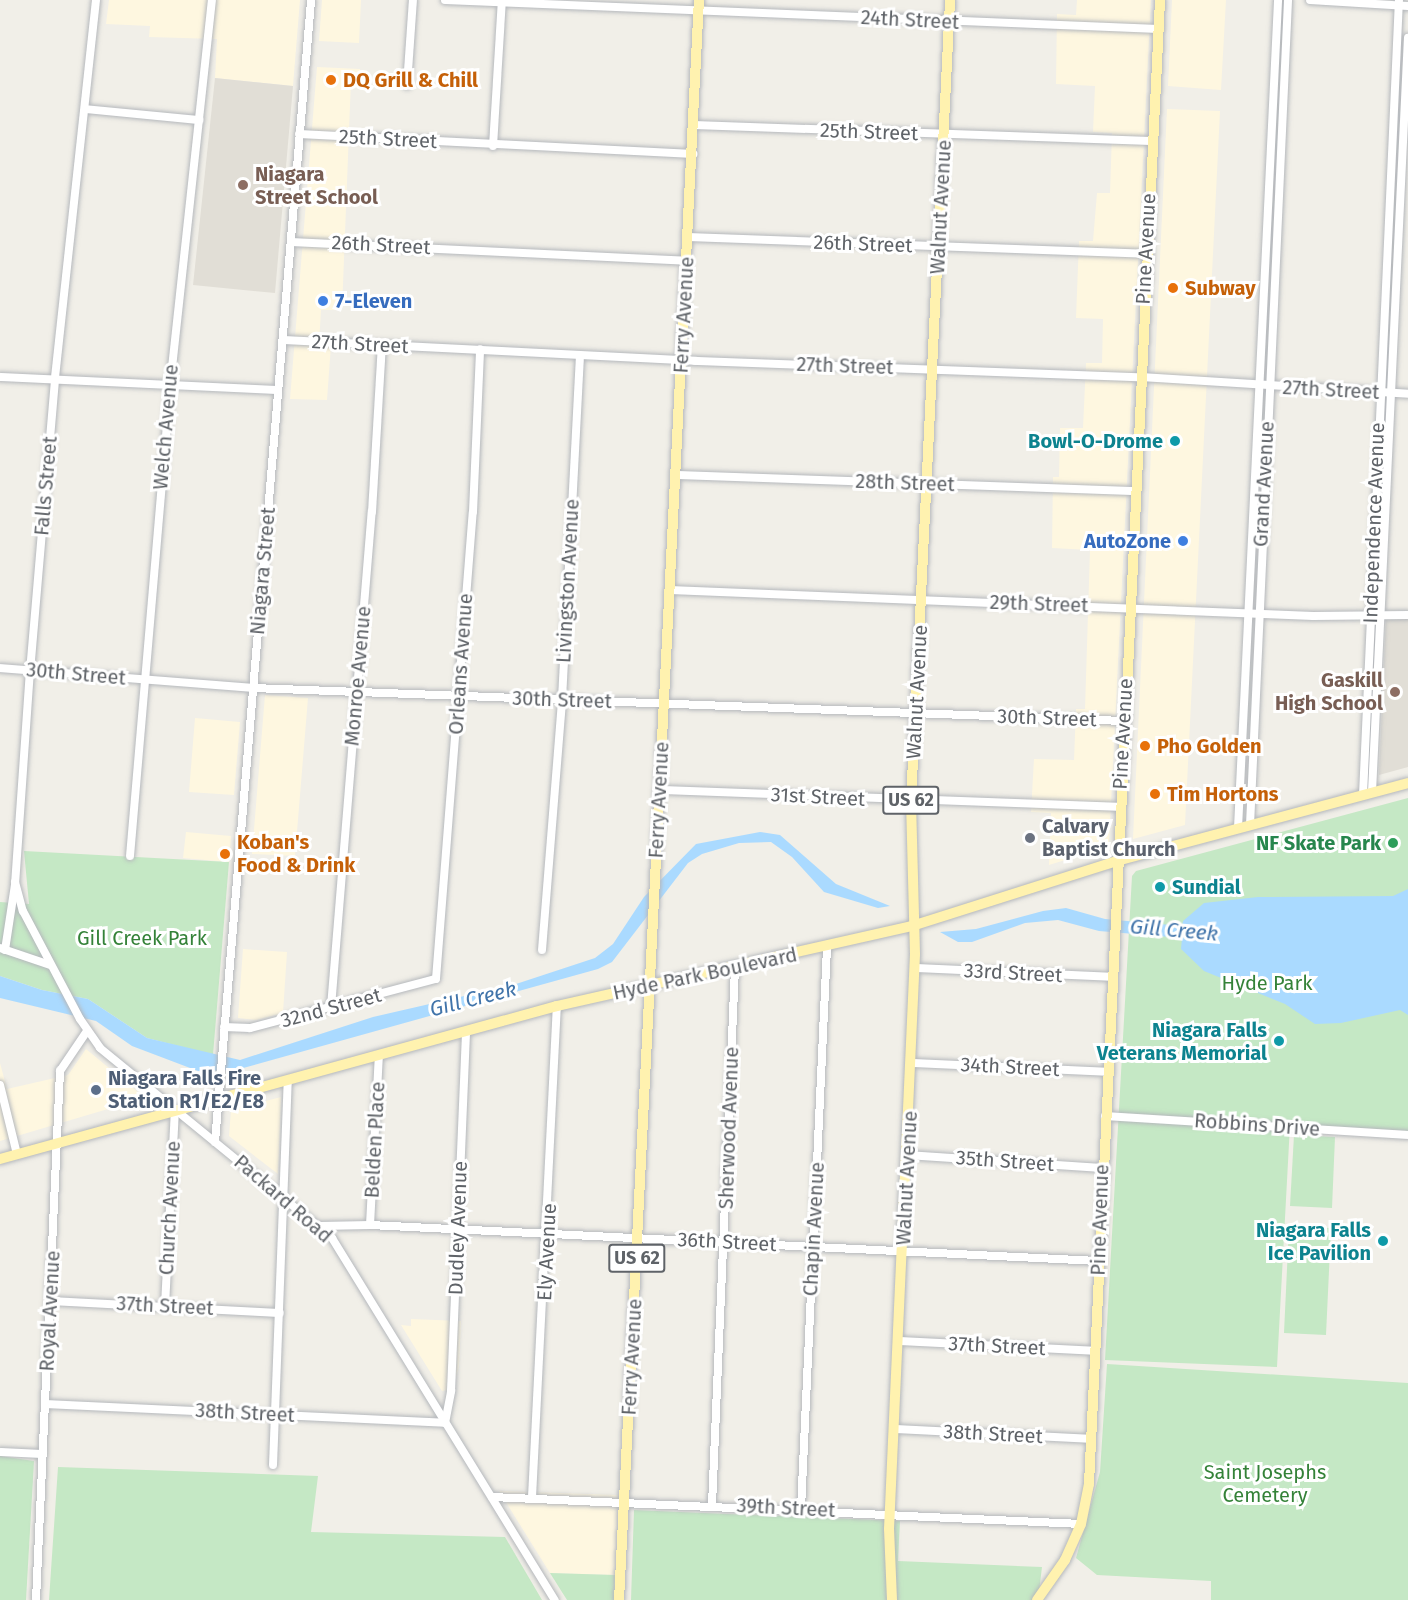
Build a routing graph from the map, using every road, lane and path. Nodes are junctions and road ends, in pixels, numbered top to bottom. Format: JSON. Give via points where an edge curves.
{"nodes":[{"id":1,"x":96,"y":0,"type":"edge"},
{"id":2,"x":212,"y":0,"type":"edge"},
{"id":3,"x":311,"y":0,"type":"edge"},
{"id":4,"x":413,"y":0,"type":"edge"},
{"id":5,"x":445,"y":0,"type":"edge"},
{"id":6,"x":950,"y":0,"type":"edge"},
{"id":7,"x":1160,"y":0,"type":"edge"},
{"id":8,"x":1278,"y":0,"type":"edge"},
{"id":9,"x":1288,"y":0,"type":"edge"},
{"id":10,"x":1310,"y":0,"type":"edge"},
{"id":11,"x":502,"y":1,"type":"edge"},
{"id":12,"x":1402,"y":4,"type":"edge"},
{"id":13,"x":699,"y":5,"type":"edge"},
{"id":14,"x":950,"y":22,"type":"junction"},
{"id":15,"x":1158,"y":29,"type":"junction"},
{"id":16,"x":1408,"y":38,"type":"edge"},
{"id":17,"x":407,"y":85,"type":"dead end"},
{"id":18,"x":85,"y":109,"type":"junction"},
{"id":19,"x":199,"y":120,"type":"junction"},
{"id":20,"x":694,"y":125,"type":"junction"},
{"id":21,"x":299,"y":134,"type":"junction"},
{"id":22,"x":944,"y":135,"type":"junction"},
{"id":23,"x":1151,"y":141,"type":"junction"},
{"id":24,"x":493,"y":146,"type":"junction"},
{"id":25,"x":693,"y":154,"type":"junction"},
{"id":26,"x":688,"y":237,"type":"junction"},
{"id":27,"x":291,"y":242,"type":"junction"},
{"id":28,"x":939,"y":247,"type":"junction"},
{"id":29,"x":1146,"y":254,"type":"junction"},
{"id":30,"x":687,"y":261,"type":"junction"},
{"id":31,"x":283,"y":340,"type":"junction"},
{"id":32,"x":382,"y":345,"type":"junction"},
{"id":33,"x":480,"y":350,"type":"junction"},
{"id":34,"x":580,"y":355,"type":"junction"},
{"id":35,"x":682,"y":360,"type":"junction"},
{"id":36,"x":933,"y":369,"type":"junction"},
{"id":37,"x":1141,"y":376,"type":"junction"},
{"id":38,"x":0,"y":377,"type":"edge"},
{"id":39,"x":55,"y":380,"type":"junction"},
{"id":40,"x":170,"y":386,"type":"junction"},
{"id":41,"x":1264,"y":386,"type":"junction"},
{"id":42,"x":278,"y":390,"type":"junction"},
{"id":43,"x":1380,"y":392,"type":"junction"},
{"id":44,"x":1391,"y":393,"type":"junction"},
{"id":45,"x":1408,"y":394,"type":"edge"},
{"id":46,"x":675,"y":475,"type":"junction"},
{"id":47,"x":928,"y":484,"type":"junction"},
{"id":48,"x":1135,"y":491,"type":"junction"},
{"id":49,"x":670,"y":590,"type":"junction"},
{"id":50,"x":921,"y":599,"type":"junction"},
{"id":51,"x":1129,"y":608,"type":"junction"},
{"id":52,"x":1248,"y":612,"type":"junction"},
{"id":53,"x":1258,"y":612,"type":"junction"},
{"id":54,"x":1375,"y":614,"type":"junction"},
{"id":55,"x":1408,"y":615,"type":"edge"},
{"id":56,"x":0,"y":668,"type":"edge"},
{"id":57,"x":30,"y":670,"type":"junction"},
{"id":58,"x":145,"y":680,"type":"junction"},
{"id":59,"x":253,"y":688,"type":"junction"},
{"id":60,"x":357,"y":692,"type":"junction"},
{"id":61,"x":459,"y":696,"type":"junction"},
{"id":62,"x":562,"y":699,"type":"junction"},
{"id":63,"x":664,"y":703,"type":"junction"},
{"id":64,"x":915,"y":712,"type":"junction"},
{"id":65,"x":1124,"y":721,"type":"junction"},
{"id":66,"x":1408,"y":783,"type":"edge"},
{"id":67,"x":660,"y":790,"type":"junction"},
{"id":68,"x":1367,"y":793,"type":"junction"},
{"id":69,"x":911,"y":801,"type":"junction"},
{"id":70,"x":1120,"y":807,"type":"junction"},
{"id":71,"x":1250,"y":825,"type":"junction"},
{"id":72,"x":1238,"y":828,"type":"junction"},
{"id":73,"x":130,"y":856,"type":"dead end"},
{"id":74,"x":1117,"y":861,"type":"junction"},
{"id":75,"x":15,"y":882,"type":"junction"},
{"id":76,"x":912,"y":926,"type":"junction"},
{"id":77,"x":827,"y":948,"type":"junction"},
{"id":78,"x":2,"y":949,"type":"edge"},
{"id":79,"x":543,"y":950,"type":"dead end"},
{"id":80,"x":50,"y":965,"type":"junction"},
{"id":81,"x":735,"y":967,"type":"junction"},
{"id":82,"x":915,"y":968,"type":"junction"},
{"id":83,"x":1112,"y":977,"type":"junction"},
{"id":84,"x":436,"y":979,"type":"joint"},
{"id":85,"x":648,"y":984,"type":"junction"},
{"id":86,"x":558,"y":1006,"type":"junction"},
{"id":87,"x":331,"y":1007,"type":"junction"},
{"id":88,"x":224,"y":1027,"type":"junction"},
{"id":89,"x":87,"y":1031,"type":"junction"},
{"id":90,"x":466,"y":1032,"type":"junction"},
{"id":91,"x":379,"y":1055,"type":"junction"},
{"id":92,"x":912,"y":1063,"type":"junction"},
{"id":93,"x":1108,"y":1072,"type":"junction"},
{"id":94,"x":288,"y":1080,"type":"junction"},
{"id":95,"x":0,"y":1085,"type":"edge"},
{"id":96,"x":218,"y":1097,"type":"junction"},
{"id":97,"x":175,"y":1109,"type":"junction"},
{"id":98,"x":1105,"y":1116,"type":"junction"},
{"id":99,"x":1408,"y":1135,"type":"edge"},
{"id":100,"x":57,"y":1141,"type":"junction"},
{"id":101,"x":215,"y":1142,"type":"junction"},
{"id":102,"x":17,"y":1154,"type":"junction"},
{"id":103,"x":908,"y":1155,"type":"junction"},
{"id":104,"x":0,"y":1160,"type":"edge"},
{"id":105,"x":1102,"y":1168,"type":"junction"},
{"id":106,"x":284,"y":1198,"type":"junction"},
{"id":107,"x":370,"y":1225,"type":"junction"},
{"id":108,"x":320,"y":1226,"type":"junction"},
{"id":109,"x":457,"y":1230,"type":"junction"},
{"id":110,"x":548,"y":1234,"type":"junction"},
{"id":111,"x":638,"y":1238,"type":"junction"},
{"id":112,"x":724,"y":1242,"type":"junction"},
{"id":113,"x":813,"y":1246,"type":"junction"},
{"id":114,"x":903,"y":1250,"type":"junction"},
{"id":115,"x":1098,"y":1261,"type":"junction"},
{"id":116,"x":50,"y":1301,"type":"junction"},
{"id":117,"x":165,"y":1306,"type":"junction"},
{"id":118,"x":280,"y":1313,"type":"junction"},
{"id":119,"x":899,"y":1341,"type":"junction"},
{"id":120,"x":1095,"y":1351,"type":"junction"},
{"id":121,"x":45,"y":1404,"type":"junction"},
{"id":122,"x":275,"y":1415,"type":"junction"},
{"id":123,"x":445,"y":1423,"type":"junction"},
{"id":124,"x":895,"y":1429,"type":"junction"},
{"id":125,"x":1090,"y":1439,"type":"junction"},
{"id":126,"x":0,"y":1452,"type":"edge"},
{"id":127,"x":43,"y":1454,"type":"junction"},
{"id":128,"x":273,"y":1465,"type":"dead end"},
{"id":129,"x":492,"y":1497,"type":"junction"},
{"id":130,"x":532,"y":1497,"type":"junction"},
{"id":131,"x":624,"y":1501,"type":"junction"},
{"id":132,"x":712,"y":1505,"type":"junction"},
{"id":133,"x":801,"y":1509,"type":"junction"},
{"id":134,"x":890,"y":1513,"type":"junction"},
{"id":135,"x":1081,"y":1524,"type":"junction"},
{"id":136,"x":36,"y":1600,"type":"edge"},
{"id":137,"x":555,"y":1600,"type":"edge"},
{"id":138,"x":620,"y":1600,"type":"edge"},
{"id":139,"x":892,"y":1600,"type":"edge"},
{"id":140,"x":1037,"y":1600,"type":"edge"}],
"edges":[{"from":1,"to":18,"type":"street","name":"Falls Street"},
{"from":2,"to":19,"type":"street","name":"Welch Avenue"},
{"from":3,"to":21,"type":"street","name":"Niagara Street"},
{"from":4,"to":17,"type":"street"},
{"from":5,"to":11,"type":"street","name":"24th Street"},
{"from":6,"to":14,"type":"main road","name":"Walnut Avenue","number":"US 62"},
{"from":7,"to":15,"type":"main road","name":"Pine Avenue"},
{"from":8,"to":41,"type":"street"},
{"from":9,"to":41,"type":"street","name":"Grand Avenue"},
{"from":10,"to":12,"type":"street"},
{"from":11,"to":13,"type":"street","name":"24th Street"},
{"from":11,"to":24,"type":"street"},
{"from":12,"to":43,"type":"street","name":"Independence Avenue"},
{"from":13,"to":14,"type":"street","name":"24th Street"},
{"from":13,"to":20,"type":"main road","name":"Ferry Avenue","number":"US 62"},
{"from":14,"to":15,"type":"street","name":"24th Street"},
{"from":14,"to":22,"type":"main road","name":"Walnut Avenue","number":"US 62"},
{"from":15,"to":23,"type":"main road","name":"Pine Avenue"},
{"from":16,"to":44,"type":"street","name":"Independence Avenue"},
{"from":18,"to":19,"type":"street"},
{"from":18,"to":39,"type":"street","name":"Falls Street"},
{"from":19,"to":40,"type":"street","name":"Welch Avenue"},
{"from":20,"to":22,"type":"street","name":"25th Street"},
{"from":20,"to":25,"type":"main road","name":"Ferry Avenue","number":"US 62"},
{"from":21,"to":24,"type":"street","name":"25th Street"},
{"from":21,"to":27,"type":"street","name":"Niagara Street"},
{"from":22,"to":23,"type":"street","name":"25th Street"},
{"from":22,"to":28,"type":"main road","name":"Walnut Avenue","number":"US 62"},
{"from":23,"to":29,"type":"main road","name":"Pine Avenue"},
{"from":24,"to":25,"type":"street","name":"25th Street"},
{"from":25,"to":26,"type":"main road","name":"Ferry Avenue","number":"US 62"},
{"from":26,"to":28,"type":"street","name":"26th Street"},
{"from":26,"to":30,"type":"main road","name":"Ferry Avenue","number":"US 62"},
{"from":27,"to":30,"type":"street","name":"26th Street"},
{"from":27,"to":31,"type":"street","name":"Niagara Street"},
{"from":28,"to":29,"type":"street","name":"26th Street"},
{"from":28,"to":36,"type":"main road","name":"Walnut Avenue","number":"US 62"},
{"from":29,"to":37,"type":"main road","name":"Pine Avenue"},
{"from":30,"to":35,"type":"main road","name":"Ferry Avenue","number":"US 62"},
{"from":31,"to":32,"type":"street","name":"27th Street"},
{"from":31,"to":42,"type":"street","name":"Niagara Street"},
{"from":32,"to":33,"type":"street","name":"27th Street"},
{"from":32,"to":60,"type":"street","name":"Monroe Avenue"},
{"from":33,"to":34,"type":"street","name":"27th Street"},
{"from":33,"to":61,"type":"street","name":"Orleans Avenue"},
{"from":34,"to":35,"type":"street","name":"27th Street"},
{"from":34,"to":62,"type":"street","name":"Livingston Avenue"},
{"from":35,"to":36,"type":"street","name":"27th Street"},
{"from":35,"to":46,"type":"main road","name":"Ferry Avenue","number":"US 62"},
{"from":36,"to":37,"type":"street","name":"27th Street"},
{"from":36,"to":47,"type":"main road","name":"Walnut Avenue","number":"US 62"},
{"from":37,"to":41,"type":"street","name":"27th Street"},
{"from":37,"to":48,"type":"main road","name":"Pine Avenue"},
{"from":38,"to":39,"type":"street"},
{"from":39,"to":40,"type":"street"},
{"from":39,"to":57,"type":"street","name":"Falls Street"},
{"from":40,"to":42,"type":"street"},
{"from":40,"to":58,"type":"street","name":"Welch Avenue"},
{"from":41,"to":43,"type":"street","name":"27th Street"},
{"from":41,"to":52,"type":"street"},
{"from":41,"to":53,"type":"street","name":"Grand Avenue"},
{"from":42,"to":59,"type":"street","name":"Niagara Street"},
{"from":43,"to":44,"type":"street","name":"27th Street"},
{"from":43,"to":54,"type":"street","name":"Independence Avenue"},
{"from":44,"to":45,"type":"street","name":"27th Street"},
{"from":44,"to":54,"type":"street","name":"Independence Avenue"},
{"from":46,"to":47,"type":"street","name":"28th Street"},
{"from":46,"to":49,"type":"main road","name":"Ferry Avenue","number":"US 62"},
{"from":47,"to":48,"type":"street","name":"28th Street"},
{"from":47,"to":50,"type":"main road","name":"Walnut Avenue","number":"US 62"},
{"from":48,"to":51,"type":"main road","name":"Pine Avenue"},
{"from":49,"to":50,"type":"street","name":"29th Street"},
{"from":49,"to":63,"type":"main road","name":"Ferry Avenue","number":"US 62"},
{"from":50,"to":51,"type":"street","name":"29th Street"},
{"from":50,"to":64,"type":"main road","name":"Walnut Avenue","number":"US 62"},
{"from":51,"to":52,"type":"street","name":"29th Street"},
{"from":51,"to":65,"type":"main road","name":"Pine Avenue"},
{"from":52,"to":53,"type":"street","name":"29th Street"},
{"from":52,"to":72,"type":"street"},
{"from":53,"to":54,"type":"street","name":"29th Street"},
{"from":53,"to":71,"type":"street","name":"Grand Avenue"},
{"from":54,"to":55,"type":"street","name":"29th Street"},
{"from":54,"to":68,"type":"street","name":"Independence Avenue"},
{"from":56,"to":57,"type":"street","name":"30th Street"},
{"from":57,"to":58,"type":"street","name":"30th Street"},
{"from":57,"to":75,"type":"street","name":"Falls Street"},
{"from":58,"to":59,"type":"street","name":"30th Street"},
{"from":58,"to":73,"type":"street","name":"Welch Avenue"},
{"from":59,"to":60,"type":"street","name":"30th Street"},
{"from":59,"to":88,"type":"street","name":"Niagara Street"},
{"from":60,"to":61,"type":"street","name":"30th Street"},
{"from":60,"to":87,"type":"street","name":"Monroe Avenue"},
{"from":61,"to":62,"type":"street","name":"30th Street"},
{"from":61,"to":84,"type":"street","name":"Orleans Avenue"},
{"from":62,"to":63,"type":"street","name":"30th Street"},
{"from":62,"to":79,"type":"street","name":"Livingston Avenue"},
{"from":63,"to":64,"type":"street","name":"30th Street"},
{"from":63,"to":67,"type":"main road","name":"Ferry Avenue","number":"US 62"},
{"from":64,"to":65,"type":"street","name":"30th Street"},
{"from":64,"to":69,"type":"main road","name":"Walnut Avenue","number":"US 62"},
{"from":65,"to":70,"type":"main road","name":"Pine Avenue"},
{"from":66,"to":68,"type":"main road","name":"Hyde Park Boulevard"},
{"from":67,"to":69,"type":"street","name":"31st Street"},
{"from":67,"to":85,"type":"main road","name":"Ferry Avenue","number":"US 62"},
{"from":68,"to":71,"type":"main road","name":"Hyde Park Boulevard"},
{"from":69,"to":70,"type":"street","name":"31st Street"},
{"from":69,"to":76,"type":"main road","name":"Walnut Avenue","number":"US 62"},
{"from":70,"to":74,"type":"main road","name":"Pine Avenue"},
{"from":71,"to":72,"type":"main road","name":"Hyde Park Boulevard"},
{"from":72,"to":74,"type":"main road","name":"Hyde Park Boulevard"},
{"from":74,"to":76,"type":"main road","name":"Hyde Park Boulevard"},
{"from":74,"to":83,"type":"main road","name":"Pine Avenue"},
{"from":75,"to":78,"type":"street"},
{"from":75,"to":80,"type":"street","name":"Falls Street","via":[[23,910]]},
{"from":76,"to":77,"type":"main road","name":"Hyde Park Boulevard"},
{"from":76,"to":82,"type":"main road","name":"Walnut Avenue","number":"US 62"},
{"from":77,"to":81,"type":"main road","name":"Hyde Park Boulevard"},
{"from":77,"to":113,"type":"street","name":"Chapin Avenue"},
{"from":78,"to":80,"type":"street"},
{"from":80,"to":89,"type":"street","name":"Packard Road"},
{"from":81,"to":85,"type":"main road","name":"Hyde Park Boulevard"},
{"from":81,"to":112,"type":"street","name":"Sherwood Avenue"},
{"from":82,"to":83,"type":"street","name":"33rd Street"},
{"from":82,"to":92,"type":"main road","name":"Walnut Avenue","number":"US 62"},
{"from":83,"to":93,"type":"main road","name":"Pine Avenue"},
{"from":84,"to":87,"type":"street","name":"32nd Street"},
{"from":85,"to":86,"type":"main road","name":"Hyde Park Boulevard"},
{"from":85,"to":111,"type":"main road","name":"Ferry Avenue","number":"US 62"},
{"from":86,"to":90,"type":"main road","name":"Hyde Park Boulevard"},
{"from":86,"to":110,"type":"street","name":"Ely Avenue"},
{"from":87,"to":88,"type":"street","name":"32nd Street","via":[[250,1028]]},
{"from":88,"to":96,"type":"street","name":"Niagara Street"},
{"from":89,"to":97,"type":"street","name":"Packard Road","via":[[100,1048]]},
{"from":89,"to":100,"type":"street","name":"Royal Avenue","via":[[60,1071]]},
{"from":90,"to":91,"type":"main road","name":"Hyde Park Boulevard"},
{"from":90,"to":109,"type":"street","name":"Dudley Avenue"},
{"from":91,"to":94,"type":"main road","name":"Hyde Park Boulevard"},
{"from":91,"to":107,"type":"street","name":"Belden Place"},
{"from":92,"to":93,"type":"street","name":"34th Street"},
{"from":92,"to":103,"type":"main road","name":"Walnut Avenue","number":"US 62"},
{"from":93,"to":98,"type":"main road","name":"Pine Avenue"},
{"from":94,"to":96,"type":"main road","name":"Hyde Park Boulevard"},
{"from":94,"to":106,"type":"street"},
{"from":95,"to":102,"type":"street"},
{"from":96,"to":97,"type":"main road","name":"Hyde Park Boulevard"},
{"from":96,"to":101,"type":"street","name":"Niagara Street"},
{"from":97,"to":100,"type":"main road","name":"Hyde Park Boulevard"},
{"from":97,"to":101,"type":"street","name":"Packard Road"},
{"from":97,"to":117,"type":"street","name":"Church Avenue"},
{"from":98,"to":99,"type":"street","name":"Robbins Drive"},
{"from":98,"to":105,"type":"main road","name":"Pine Avenue"},
{"from":100,"to":102,"type":"main road","name":"Hyde Park Boulevard"},
{"from":100,"to":116,"type":"street","name":"Royal Avenue"},
{"from":101,"to":106,"type":"street","name":"Packard Road"},
{"from":102,"to":104,"type":"main road","name":"Hyde Park Boulevard"},
{"from":103,"to":105,"type":"street","name":"35th Street"},
{"from":103,"to":114,"type":"main road","name":"Walnut Avenue","number":"US 62"},
{"from":105,"to":115,"type":"main road","name":"Pine Avenue"},
{"from":106,"to":108,"type":"street","name":"Packard Road"},
{"from":106,"to":118,"type":"street"},
{"from":107,"to":108,"type":"street","name":"36th Street"},
{"from":107,"to":109,"type":"street","name":"36th Street"},
{"from":108,"to":123,"type":"street","name":"Packard Road","via":[[332,1238]]},
{"from":109,"to":110,"type":"street","name":"36th Street"},
{"from":109,"to":123,"type":"street","name":"Dudley Avenue","via":[[451,1391]]},
{"from":110,"to":111,"type":"street","name":"36th Street"},
{"from":110,"to":130,"type":"street","name":"Ely Avenue"},
{"from":111,"to":112,"type":"street","name":"36th Street"},
{"from":111,"to":131,"type":"main road","name":"Ferry Avenue","number":"US 62"},
{"from":112,"to":113,"type":"street","name":"36th Street"},
{"from":112,"to":132,"type":"street","name":"Sherwood Avenue"},
{"from":113,"to":114,"type":"street","name":"36th Street"},
{"from":113,"to":133,"type":"street","name":"Chapin Avenue"},
{"from":114,"to":115,"type":"street","name":"36th Street"},
{"from":114,"to":119,"type":"main road","name":"Walnut Avenue","number":"US 62"},
{"from":115,"to":120,"type":"main road","name":"Pine Avenue"},
{"from":116,"to":117,"type":"street","name":"37th Street"},
{"from":116,"to":121,"type":"street","name":"Royal Avenue"},
{"from":117,"to":118,"type":"street","name":"37th Street"},
{"from":118,"to":122,"type":"street"},
{"from":119,"to":120,"type":"street","name":"37th Street"},
{"from":119,"to":124,"type":"main road","name":"Walnut Avenue","number":"US 62"},
{"from":120,"to":125,"type":"main road","name":"Pine Avenue"},
{"from":121,"to":122,"type":"street","name":"38th Street"},
{"from":121,"to":127,"type":"street","name":"Royal Avenue"},
{"from":122,"to":123,"type":"street","name":"38th Street"},
{"from":122,"to":128,"type":"street"},
{"from":123,"to":129,"type":"street","name":"Packard Road"},
{"from":124,"to":125,"type":"street","name":"38th Street"},
{"from":124,"to":134,"type":"main road","name":"Walnut Avenue","number":"US 62"},
{"from":125,"to":135,"type":"main road","name":"Pine Avenue","via":[[1089,1484]]},
{"from":126,"to":127,"type":"street"},
{"from":127,"to":136,"type":"street","name":"Royal Avenue"},
{"from":129,"to":130,"type":"street","name":"39th Street"},
{"from":129,"to":137,"type":"street","name":"Packard Road"},
{"from":130,"to":131,"type":"street","name":"39th Street"},
{"from":131,"to":132,"type":"street","name":"39th Street"},
{"from":131,"to":138,"type":"main road","name":"Ferry Avenue","number":"US 62"},
{"from":132,"to":133,"type":"street","name":"39th Street"},
{"from":133,"to":134,"type":"street","name":"39th Street"},
{"from":134,"to":135,"type":"street","name":"39th Street"},
{"from":134,"to":139,"type":"main road","name":"Walnut Avenue","number":"US 62"},
{"from":135,"to":140,"type":"main road","name":"Pine Avenue","via":[[1065,1560]]}]}
